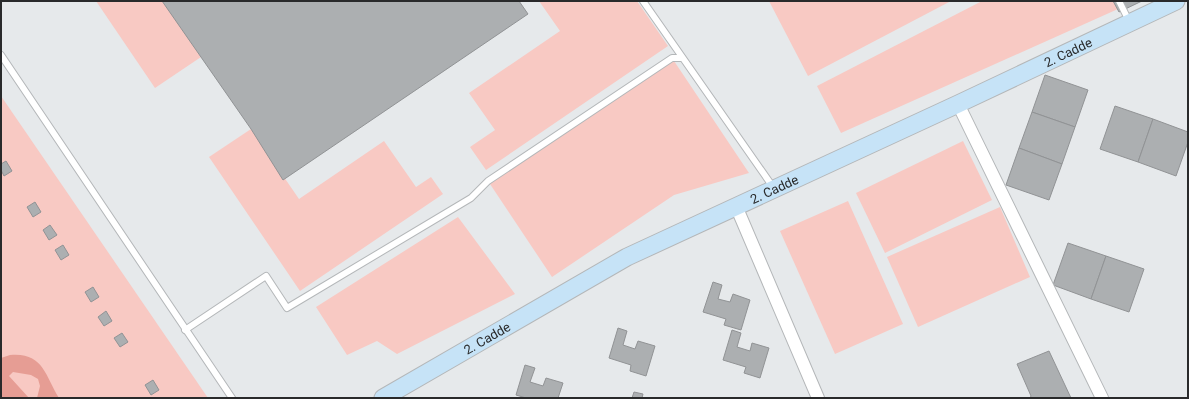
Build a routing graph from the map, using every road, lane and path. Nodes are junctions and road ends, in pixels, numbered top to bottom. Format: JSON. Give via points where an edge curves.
{"nodes":[{"id":1,"x":643,"y":1,"type":"edge"},
{"id":2,"x":1119,"y":1,"type":"edge"},
{"id":3,"x":1176,"y":1,"type":"edge"},
{"id":4,"x":1130,"y":22,"type":"junction"},
{"id":5,"x":1,"y":55,"type":"edge"},
{"id":6,"x":682,"y":58,"type":"junction"},
{"id":7,"x":958,"y":104,"type":"junction"},
{"id":8,"x":774,"y":188,"type":"junction"},
{"id":9,"x":736,"y":206,"type":"junction"},
{"id":10,"x":185,"y":330,"type":"junction"},
{"id":11,"x":232,"y":398,"type":"edge"},
{"id":12,"x":383,"y":398,"type":"edge"},
{"id":13,"x":818,"y":398,"type":"edge"},
{"id":14,"x":1102,"y":398,"type":"edge"}],
"edges":[{"from":1,"to":6,"type":"lane"},
{"from":2,"to":4,"type":"lane"},
{"from":3,"to":4,"type":"street","name":"2. Cadde"},
{"from":4,"to":7,"type":"street","name":"2. Cadde"},
{"from":5,"to":10,"type":"lane"},
{"from":6,"to":8,"type":"lane"},
{"from":6,"to":10,"type":"lane","via":[[672,58],[488,181],[471,198],[287,308],[266,276]]},
{"from":7,"to":8,"type":"street","name":"2. Cadde"},
{"from":7,"to":14,"type":"street"},
{"from":8,"to":9,"type":"street","name":"2. Cadde"},
{"from":9,"to":12,"type":"street","name":"2. Cadde","via":[[627,257]]},
{"from":9,"to":13,"type":"street"},
{"from":10,"to":11,"type":"lane"}]}
